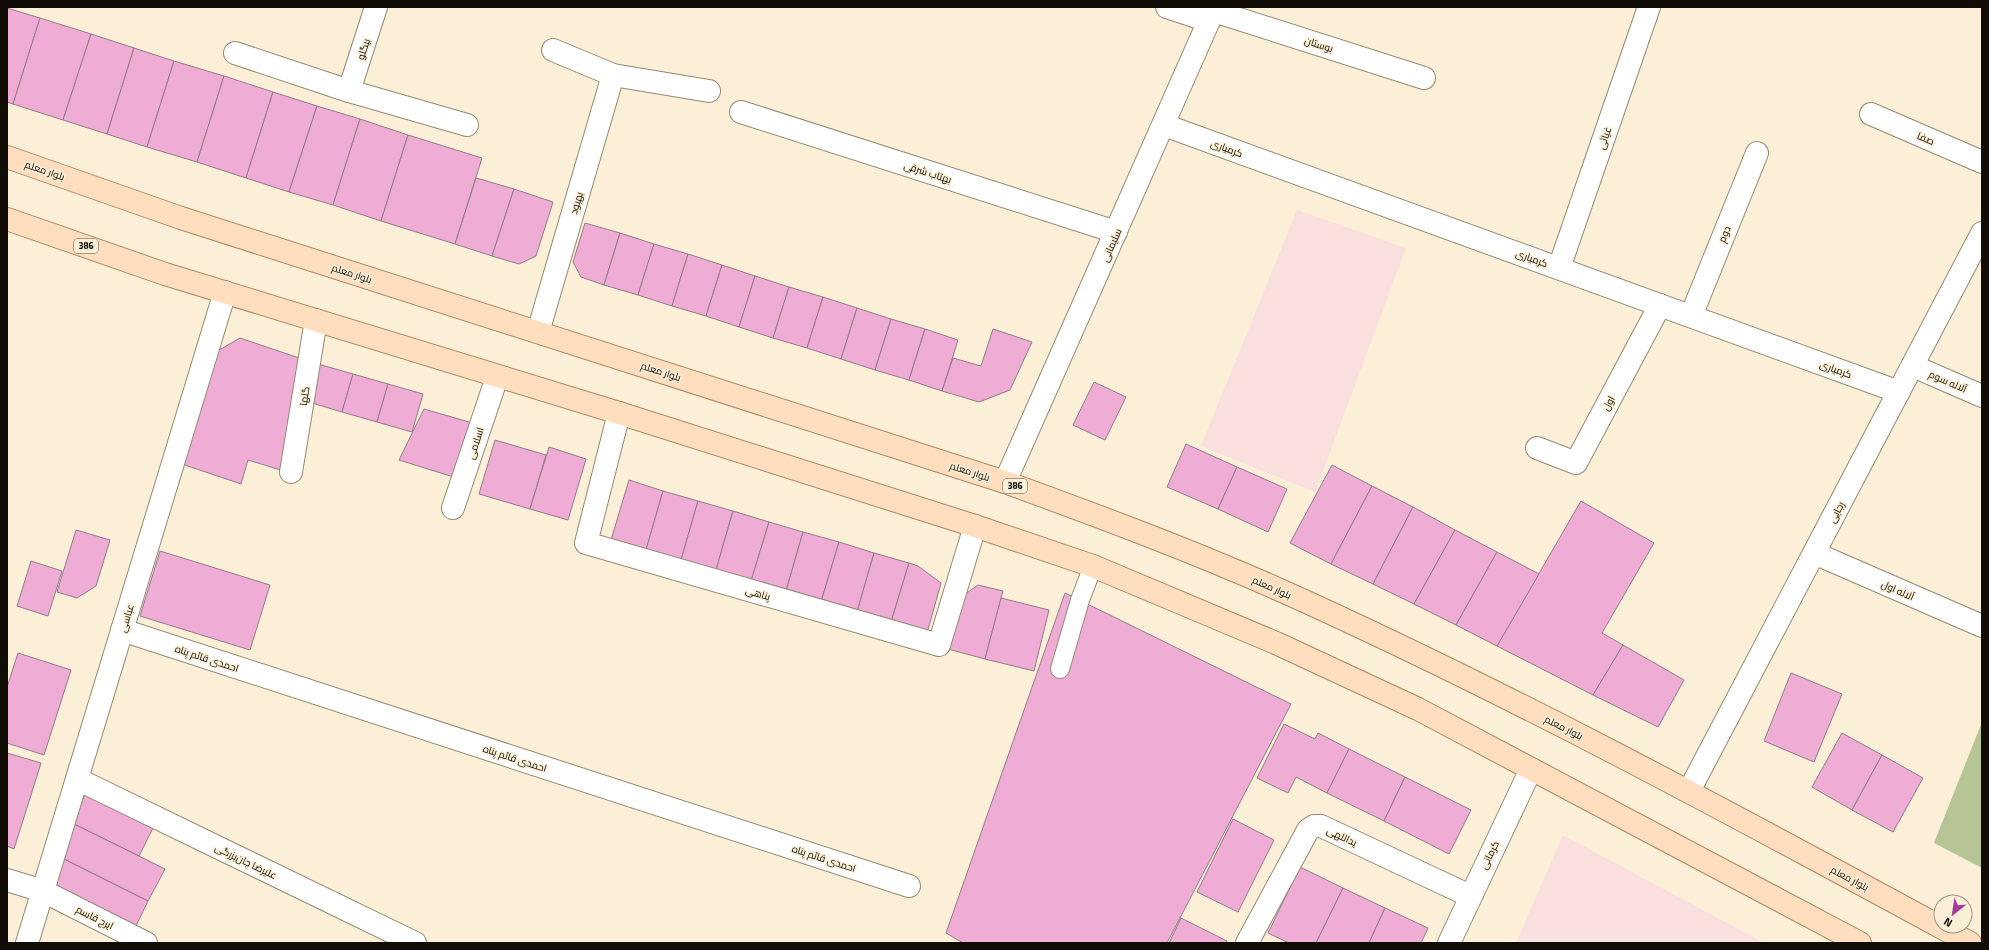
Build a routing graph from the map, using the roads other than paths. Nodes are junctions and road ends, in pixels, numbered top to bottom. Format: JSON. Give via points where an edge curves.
{"nodes":[{"id":1,"x":376,"y":7,"type":"edge"},
{"id":2,"x":1167,"y":7,"type":"edge"},
{"id":3,"x":1649,"y":7,"type":"edge"},
{"id":4,"x":1213,"y":13,"type":"edge"},
{"id":5,"x":553,"y":50,"type":"dead end"},
{"id":6,"x":235,"y":53,"type":"dead end"},
{"id":7,"x":613,"y":75,"type":"junction"},
{"id":8,"x":1424,"y":78,"type":"dead end"},
{"id":9,"x":349,"y":91,"type":"junction"},
{"id":10,"x":709,"y":91,"type":"dead end"},
{"id":11,"x":741,"y":112,"type":"dead end"},
{"id":12,"x":1871,"y":114,"type":"dead end"},
{"id":13,"x":467,"y":125,"type":"dead end"},
{"id":14,"x":1164,"y":125,"type":"junction"},
{"id":15,"x":1757,"y":152,"type":"dead end"},
{"id":16,"x":7,"y":157,"type":"edge"},
{"id":17,"x":1982,"y":162,"type":"edge"},
{"id":18,"x":7,"y":219,"type":"edge"},
{"id":19,"x":1116,"y":232,"type":"junction"},
{"id":20,"x":1982,"y":233,"type":"edge"},
{"id":21,"x":1559,"y":268,"type":"junction"},
{"id":22,"x":225,"y":292,"type":"junction"},
{"id":23,"x":1660,"y":305,"type":"junction"},
{"id":24,"x":1691,"y":316,"type":"junction"},
{"id":25,"x":316,"y":320,"type":"junction"},
{"id":26,"x":538,"y":332,"type":"junction"},
{"id":27,"x":1913,"y":366,"type":"junction"},
{"id":28,"x":497,"y":377,"type":"junction"},
{"id":29,"x":1899,"y":392,"type":"junction"},
{"id":30,"x":1982,"y":396,"type":"edge"},
{"id":31,"x":619,"y":413,"type":"junction"},
{"id":32,"x":1537,"y":448,"type":"dead end"},
{"id":33,"x":291,"y":472,"type":"dead end"},
{"id":34,"x":1005,"y":482,"type":"junction"},
{"id":35,"x":453,"y":508,"type":"dead end"},
{"id":36,"x":975,"y":526,"type":"junction"},
{"id":37,"x":1814,"y":553,"type":"junction"},
{"id":38,"x":1093,"y":566,"type":"junction"},
{"id":39,"x":1982,"y":626,"type":"edge"},
{"id":40,"x":122,"y":630,"type":"junction"},
{"id":41,"x":1060,"y":669,"type":"dead end"},
{"id":42,"x":1531,"y":769,"type":"junction"},
{"id":43,"x":77,"y":779,"type":"junction"},
{"id":44,"x":1689,"y":791,"type":"junction"},
{"id":45,"x":7,"y":880,"type":"edge"},
{"id":46,"x":909,"y":886,"type":"dead end"},
{"id":47,"x":43,"y":891,"type":"junction"},
{"id":48,"x":1470,"y":896,"type":"junction"},
{"id":49,"x":27,"y":943,"type":"edge"},
{"id":50,"x":146,"y":943,"type":"edge"},
{"id":51,"x":415,"y":943,"type":"edge"},
{"id":52,"x":1247,"y":943,"type":"edge"},
{"id":53,"x":1449,"y":943,"type":"edge"},
{"id":54,"x":1860,"y":943,"type":"edge"},
{"id":55,"x":1970,"y":943,"type":"edge"}],
"edges":[{"from":1,"to":9,"type":"street","name":"بیگلو"},
{"from":2,"to":4,"type":"street","name":"بوستان"},
{"from":3,"to":21,"type":"street","name":"غیاثی"},
{"from":4,"to":8,"type":"street","name":"بوستان"},
{"from":4,"to":14,"type":"street","name":"سلیمانی"},
{"from":5,"to":7,"type":"street"},
{"from":6,"to":9,"type":"street"},
{"from":7,"to":10,"type":"street"},
{"from":7,"to":26,"type":"street","name":"بهبود"},
{"from":9,"to":13,"type":"street"},
{"from":11,"to":19,"type":"street","name":"بهتاب شرقی"},
{"from":12,"to":17,"type":"street","name":"صفا"},
{"from":14,"to":19,"type":"street","name":"سلیمانی"},
{"from":14,"to":21,"type":"street","name":"کرمیاری"},
{"from":15,"to":24,"type":"street","name":"دوم"},
{"from":16,"to":26,"type":"main road","name":"بلوار معلم","number":"386","via":[[181,218]]},
{"from":18,"to":22,"type":"main road","number":"386"},
{"from":19,"to":34,"type":"street","name":"سلیمانی"},
{"from":20,"to":27,"type":"street","name":"رجایی"},
{"from":21,"to":23,"type":"street","name":"کرمیاری"},
{"from":22,"to":25,"type":"main road","number":"386"},
{"from":22,"to":40,"type":"street","name":"عباسی"},
{"from":23,"to":24,"type":"street","name":"کرمیاری"},
{"from":23,"to":32,"type":"street","name":"اول","via":[[1576,463]]},
{"from":24,"to":29,"type":"street","name":"کرمیاری"},
{"from":25,"to":28,"type":"main road","number":"386"},
{"from":25,"to":33,"type":"street","name":"گلها"},
{"from":26,"to":34,"type":"main road","name":"بلوار معلم","number":"386"},
{"from":27,"to":29,"type":"street","name":"رجایی"},
{"from":27,"to":30,"type":"street","name":"آلاله سوم"},
{"from":28,"to":31,"type":"main road","number":"386"},
{"from":28,"to":35,"type":"street","name":"اسلامی"},
{"from":29,"to":37,"type":"street","name":"رجایی"},
{"from":31,"to":36,"type":"main road","number":"386"},
{"from":31,"to":36,"type":"street","name":"پناهی","via":[[586,543],[939,645]]},
{"from":34,"to":44,"type":"main road","name":"بلوار معلم","number":"386","via":[[1127,526],[1280,590],[1416,653]]},
{"from":36,"to":38,"type":"main road","number":"386"},
{"from":37,"to":39,"type":"street","name":"آلاله اول"},
{"from":37,"to":44,"type":"street","name":"رجایی"},
{"from":38,"to":41,"type":"lane","via":[[1080,600]]},
{"from":38,"to":42,"type":"main road","number":"386","via":[[1276,643],[1418,709]]},
{"from":40,"to":43,"type":"street","name":"عباسی"},
{"from":40,"to":46,"type":"street","name":"احمدی قائم پناه"},
{"from":42,"to":48,"type":"street","name":"کرمانی"},
{"from":42,"to":54,"type":"main road","number":"386"},
{"from":43,"to":47,"type":"street","name":"عباسی"},
{"from":43,"to":51,"type":"street","name":"علیرضا جان‌بزرگی"},
{"from":44,"to":55,"type":"main road","name":"بلوار معلم","number":"386"},
{"from":45,"to":47,"type":"street","name":"ایرج قاسم"},
{"from":47,"to":49,"type":"street","name":"عباسی"},
{"from":47,"to":50,"type":"street","name":"ایرج قاسم"},
{"from":48,"to":52,"type":"street","name":"یداللهی","via":[[1321,826],[1314,826],[1308,830]]},
{"from":48,"to":53,"type":"street","name":"کرمانی"}]}
